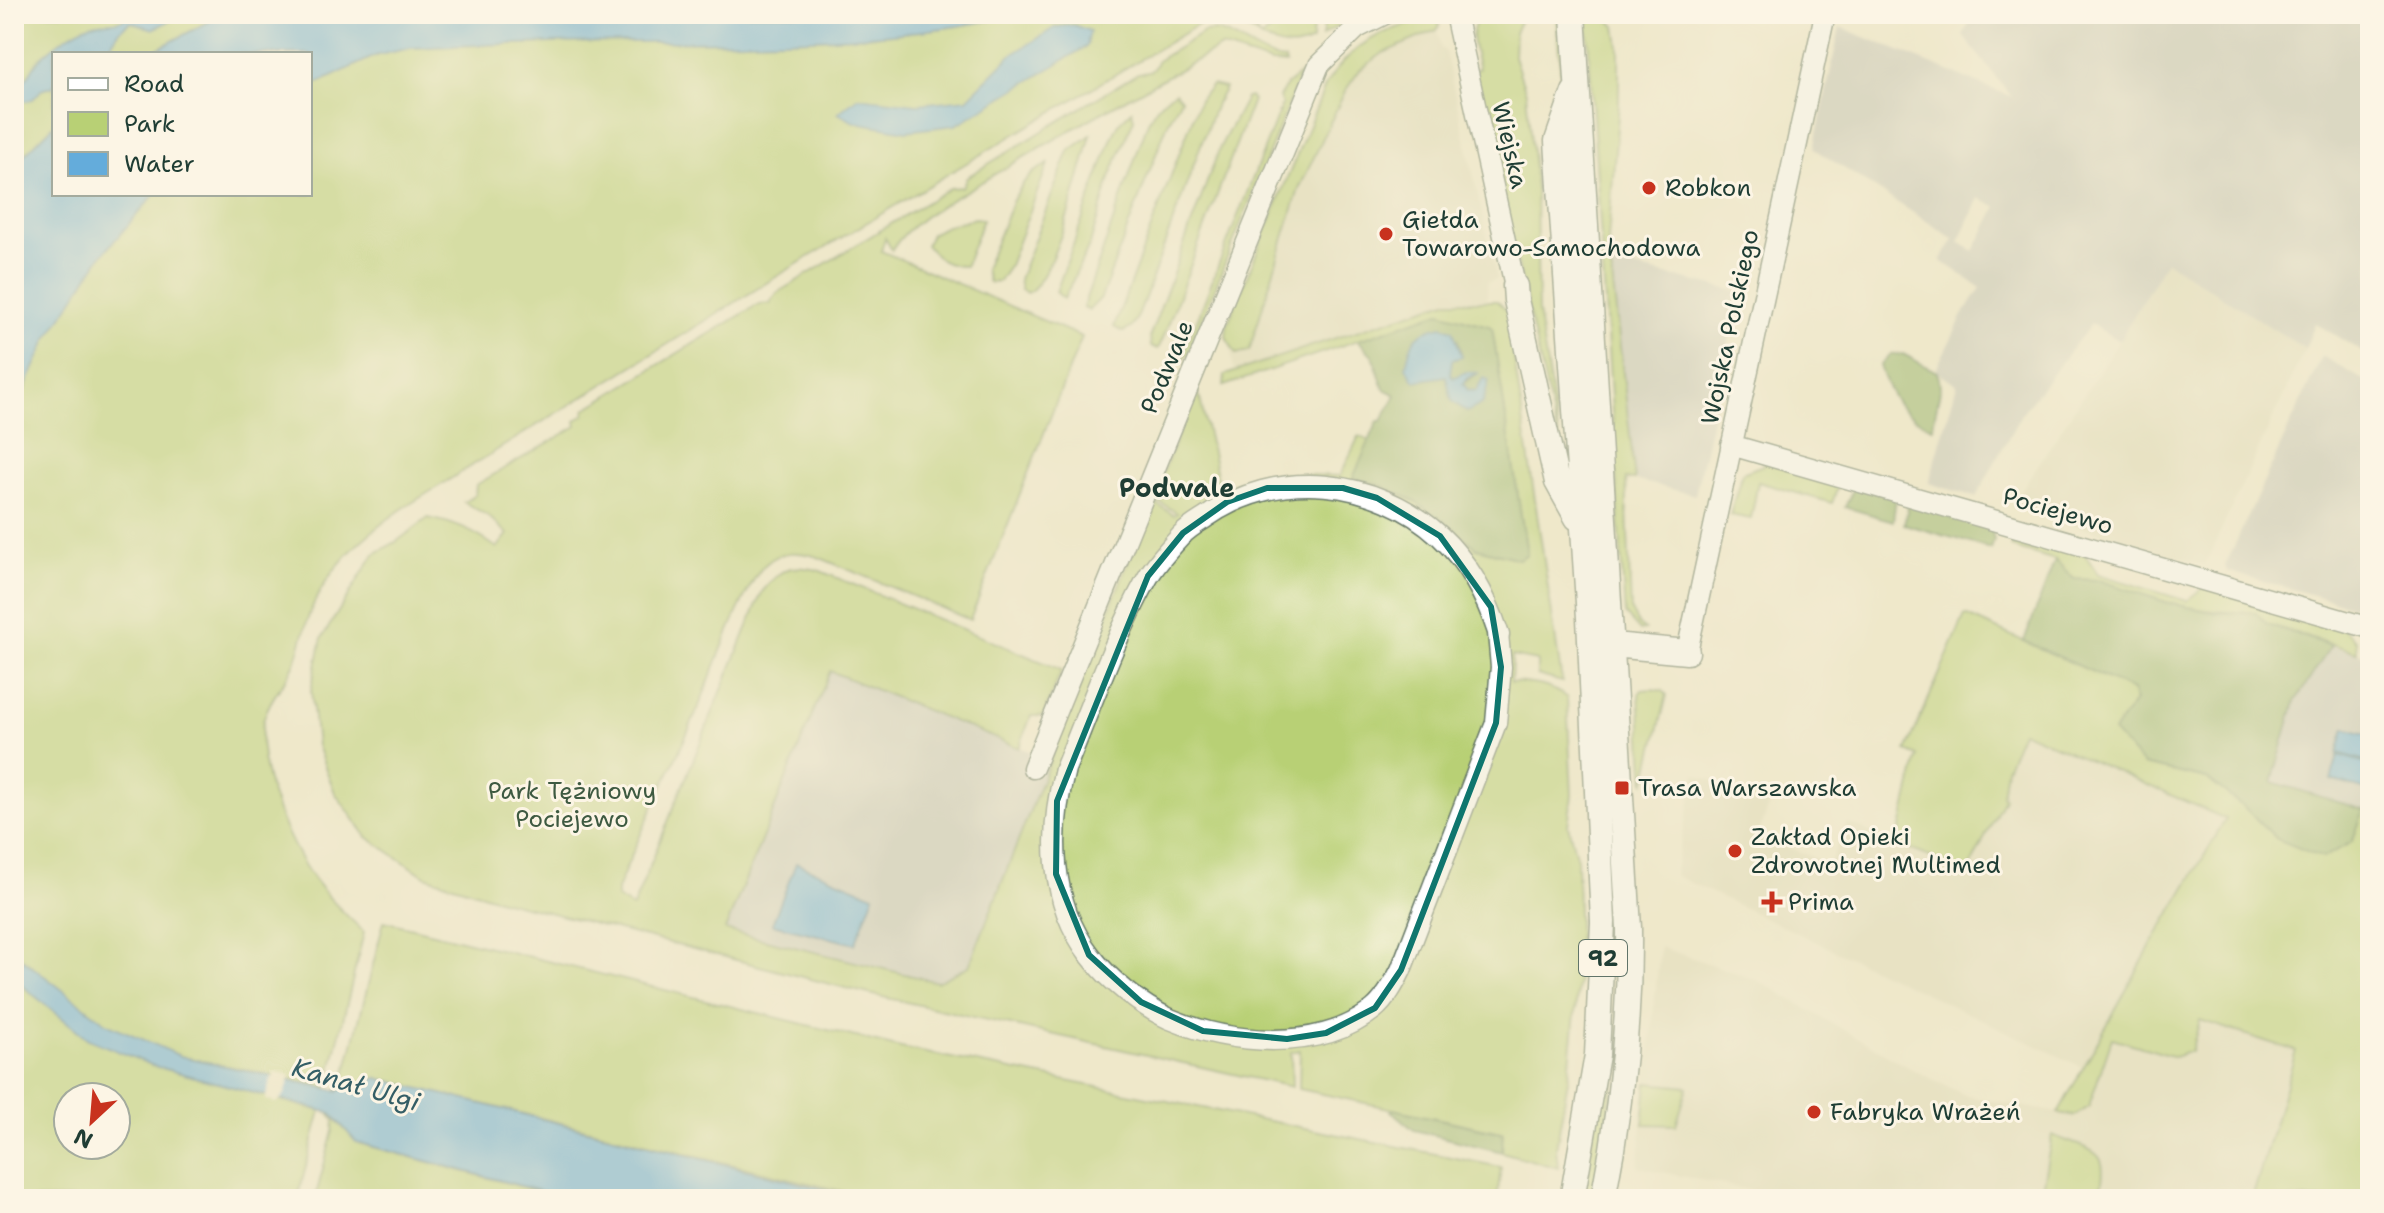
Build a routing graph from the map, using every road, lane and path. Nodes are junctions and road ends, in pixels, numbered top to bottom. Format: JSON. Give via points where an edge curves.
{"nodes":[{"id":1,"x":1385,"y":14,"type":"edge"},
{"id":2,"x":1455,"y":14,"type":"edge"},
{"id":3,"x":1573,"y":14,"type":"edge"},
{"id":4,"x":1818,"y":15,"type":"edge"},
{"id":5,"x":1578,"y":81,"type":"junction"},
{"id":6,"x":1515,"y":286,"type":"joint"},
{"id":7,"x":1731,"y":445,"type":"junction"},
{"id":8,"x":1581,"y":526,"type":"junction"},
{"id":9,"x":1589,"y":618,"type":"junction"},
{"id":10,"x":2370,"y":628,"type":"edge"},
{"id":11,"x":1498,"y":634,"type":"joint"},
{"id":12,"x":1613,"y":645,"type":"junction"},
{"id":13,"x":1687,"y":652,"type":"joint"},
{"id":14,"x":1033,"y":768,"type":"dead end"},
{"id":15,"x":1572,"y":1199,"type":"edge"},
{"id":16,"x":1603,"y":1199,"type":"edge"}],
"edges":[{"from":1,"to":14,"type":"street","name":"Podwale","via":[[1357,28],[1319,65]]},
{"from":2,"to":6,"type":"street","name":"Wiejska"},
{"from":3,"to":5,"type":"main road","number":"92"},
{"from":4,"to":7,"type":"street","name":"Wojska Polskiego"},
{"from":5,"to":8,"type":"main road","number":"92","via":[[1557,141]]},
{"from":5,"to":12,"type":"main road","number":"92"},
{"from":6,"to":8,"type":"main road","via":[[1557,482]]},
{"from":7,"to":10,"type":"street","name":"Pociejewo"},
{"from":7,"to":13,"type":"street","name":"Wojska Polskiego"},
{"from":8,"to":9,"type":"main road","number":"92"},
{"from":9,"to":12,"type":"main road"},
{"from":9,"to":15,"type":"main road","number":"92","via":[[1603,948],[1597,1055]]},
{"from":11,"to":11,"type":"street","via":[[1491,607],[1440,536],[1377,498],[1315,484],[1267,488],[1227,502],[1183,533],[1148,576],[1065,769],[1057,801],[1056,874],[1089,955],[1141,1002],[1203,1031],[1287,1039],[1326,1033],[1375,1008],[1401,970],[1496,723]]},
{"from":12,"to":13,"type":"main road"},
{"from":12,"to":16,"type":"main road","number":"92","via":[[1629,1009]]}]}
